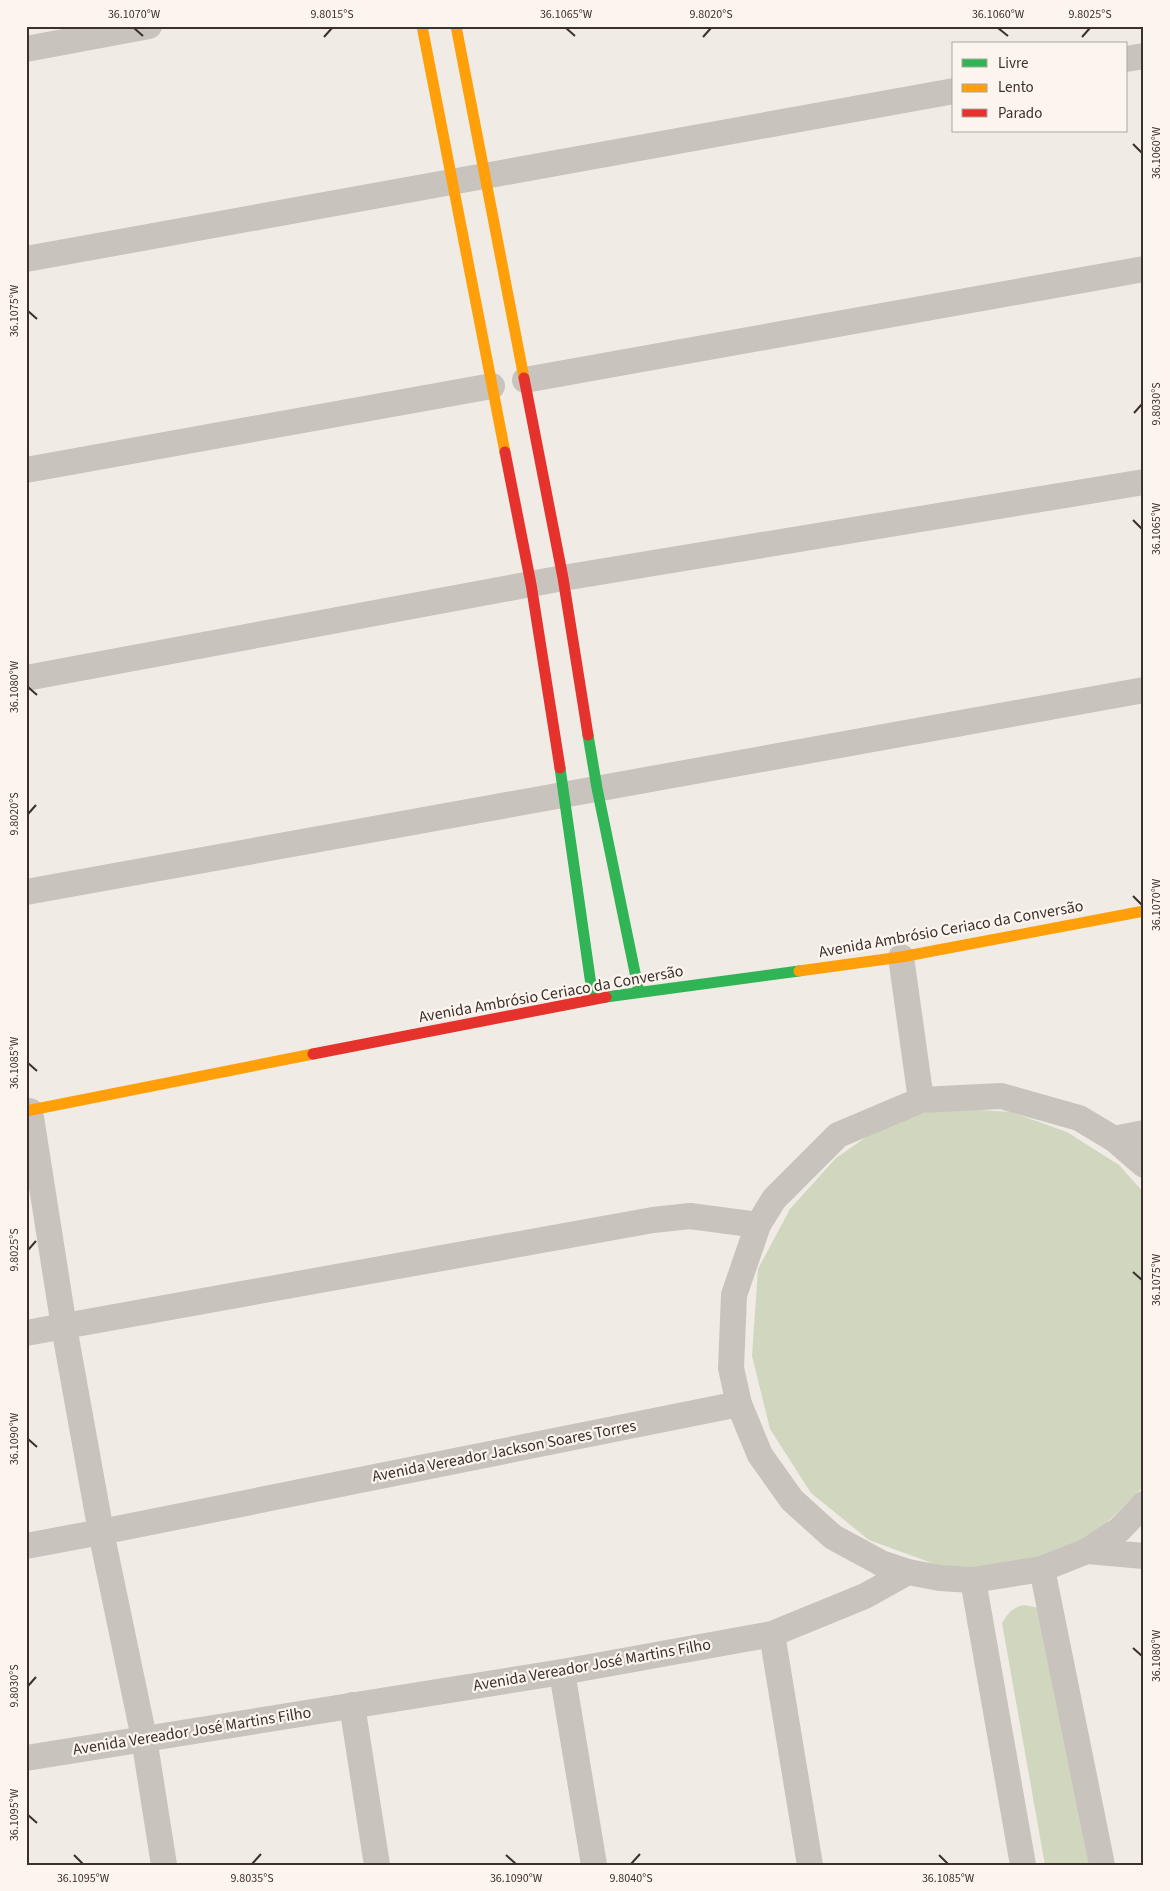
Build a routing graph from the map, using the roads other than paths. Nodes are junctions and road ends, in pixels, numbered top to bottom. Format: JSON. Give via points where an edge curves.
{"nodes":[{"id":1,"x":149,"y":26,"type":"edge"},
{"id":2,"x":422,"y":26,"type":"edge"},
{"id":3,"x":456,"y":26,"type":"edge"},
{"id":4,"x":26,"y":49,"type":"edge"},
{"id":5,"x":1144,"y":56,"type":"edge"},
{"id":6,"x":1128,"y":59,"type":"edge"},
{"id":7,"x":952,"y":90,"type":"edge"},
{"id":8,"x":485,"y":175,"type":"junction"},
{"id":9,"x":452,"y":181,"type":"junction"},
{"id":10,"x":26,"y":259,"type":"edge"},
{"id":11,"x":1144,"y":268,"type":"edge"},
{"id":12,"x":525,"y":380,"type":"junction"},
{"id":13,"x":492,"y":386,"type":"junction"},
{"id":14,"x":26,"y":470,"type":"edge"},
{"id":15,"x":1144,"y":482,"type":"edge"},
{"id":16,"x":564,"y":578,"type":"junction"},
{"id":17,"x":531,"y":584,"type":"junction"},
{"id":18,"x":26,"y":678,"type":"edge"},
{"id":19,"x":1144,"y":690,"type":"edge"},
{"id":20,"x":597,"y":788,"type":"junction"},
{"id":21,"x":564,"y":794,"type":"junction"},
{"id":22,"x":26,"y":892,"type":"edge"},
{"id":23,"x":1144,"y":912,"type":"edge"},
{"id":24,"x":901,"y":957,"type":"junction"},
{"id":25,"x":639,"y":992,"type":"junction"},
{"id":26,"x":593,"y":1000,"type":"junction"},
{"id":27,"x":921,"y":1100,"type":"junction"},
{"id":28,"x":28,"y":1111,"type":"edge"},
{"id":29,"x":1144,"y":1133,"type":"edge"},
{"id":30,"x":1114,"y":1139,"type":"junction"},
{"id":31,"x":1144,"y":1165,"type":"edge"},
{"id":32,"x":758,"y":1225,"type":"junction"},
{"id":33,"x":64,"y":1327,"type":"junction"},
{"id":34,"x":26,"y":1333,"type":"edge"},
{"id":35,"x":739,"y":1404,"type":"junction"},
{"id":36,"x":1144,"y":1504,"type":"edge"},
{"id":37,"x":100,"y":1532,"type":"junction"},
{"id":38,"x":26,"y":1546,"type":"edge"},
{"id":39,"x":1087,"y":1551,"type":"junction"},
{"id":40,"x":1144,"y":1556,"type":"edge"},
{"id":41,"x":1042,"y":1570,"type":"junction"},
{"id":42,"x":908,"y":1572,"type":"junction"},
{"id":43,"x":972,"y":1580,"type":"junction"},
{"id":44,"x":772,"y":1634,"type":"junction"},
{"id":45,"x":562,"y":1672,"type":"junction"},
{"id":46,"x":352,"y":1705,"type":"junction"},
{"id":47,"x":144,"y":1738,"type":"junction"},
{"id":48,"x":26,"y":1758,"type":"edge"},
{"id":49,"x":164,"y":1865,"type":"edge"},
{"id":50,"x":377,"y":1865,"type":"edge"},
{"id":51,"x":594,"y":1865,"type":"edge"},
{"id":52,"x":810,"y":1865,"type":"edge"},
{"id":53,"x":1022,"y":1865,"type":"edge"},
{"id":54,"x":1102,"y":1865,"type":"edge"}],
"edges":[{"from":1,"to":4,"type":"street"},
{"from":2,"to":9,"type":"street"},
{"from":3,"to":8,"type":"street"},
{"from":5,"to":6,"type":"street"},
{"from":7,"to":8,"type":"street"},
{"from":8,"to":9,"type":"street"},
{"from":8,"to":12,"type":"street"},
{"from":9,"to":10,"type":"street"},
{"from":9,"to":13,"type":"street"},
{"from":11,"to":12,"type":"street"},
{"from":12,"to":16,"type":"street"},
{"from":13,"to":14,"type":"street"},
{"from":13,"to":17,"type":"street"},
{"from":15,"to":16,"type":"street"},
{"from":16,"to":17,"type":"street"},
{"from":16,"to":20,"type":"street"},
{"from":17,"to":18,"type":"street"},
{"from":17,"to":21,"type":"street"},
{"from":19,"to":20,"type":"street"},
{"from":20,"to":21,"type":"street"},
{"from":20,"to":25,"type":"street"},
{"from":21,"to":22,"type":"street"},
{"from":21,"to":26,"type":"street"},
{"from":23,"to":24,"type":"street","name":"Avenida Ambrósio Ceriaco da Conversão"},
{"from":24,"to":25,"type":"street","name":"Avenida Ambrósio Ceriaco da Conversão"},
{"from":24,"to":27,"type":"street"},
{"from":25,"to":26,"type":"street","name":"Avenida Ambrósio Ceriaco da Conversão"},
{"from":26,"to":28,"type":"street","name":"Avenida Ambrósio Ceriaco da Conversão"},
{"from":27,"to":30,"type":"street","via":[[1001,1096],[1079,1118]]},
{"from":27,"to":32,"type":"street","via":[[838,1136],[774,1199]]},
{"from":28,"to":33,"type":"street"},
{"from":29,"to":30,"type":"street"},
{"from":30,"to":31,"type":"street"},
{"from":32,"to":33,"type":"street","via":[[690,1216],[653,1220]]},
{"from":32,"to":35,"type":"street","via":[[734,1295],[732,1368]]},
{"from":33,"to":34,"type":"street"},
{"from":33,"to":37,"type":"street"},
{"from":35,"to":37,"type":"street","name":"Avenida Vereador Jackson Soares Torres"},
{"from":35,"to":42,"type":"street","via":[[760,1455],[792,1500],[833,1537],[881,1563]]},
{"from":36,"to":39,"type":"street","via":[[1120,1530]]},
{"from":37,"to":38,"type":"street","name":"Avenida Vereador Jackson Soares Torres"},
{"from":37,"to":47,"type":"street"},
{"from":39,"to":40,"type":"street"},
{"from":39,"to":41,"type":"street"},
{"from":41,"to":43,"type":"street"},
{"from":41,"to":54,"type":"street"},
{"from":42,"to":43,"type":"street"},
{"from":42,"to":44,"type":"street","name":"Avenida Vereador José Martins Filho","via":[[865,1596]]},
{"from":43,"to":53,"type":"street"},
{"from":44,"to":45,"type":"street","name":"Avenida Vereador José Martins Filho"},
{"from":44,"to":52,"type":"street"},
{"from":45,"to":46,"type":"street","name":"Avenida Vereador José Martins Filho"},
{"from":45,"to":51,"type":"street"},
{"from":46,"to":47,"type":"street","name":"Avenida Vereador José Martins Filho"},
{"from":46,"to":50,"type":"street"},
{"from":47,"to":48,"type":"street","name":"Avenida Vereador José Martins Filho"},
{"from":47,"to":49,"type":"street"}]}
